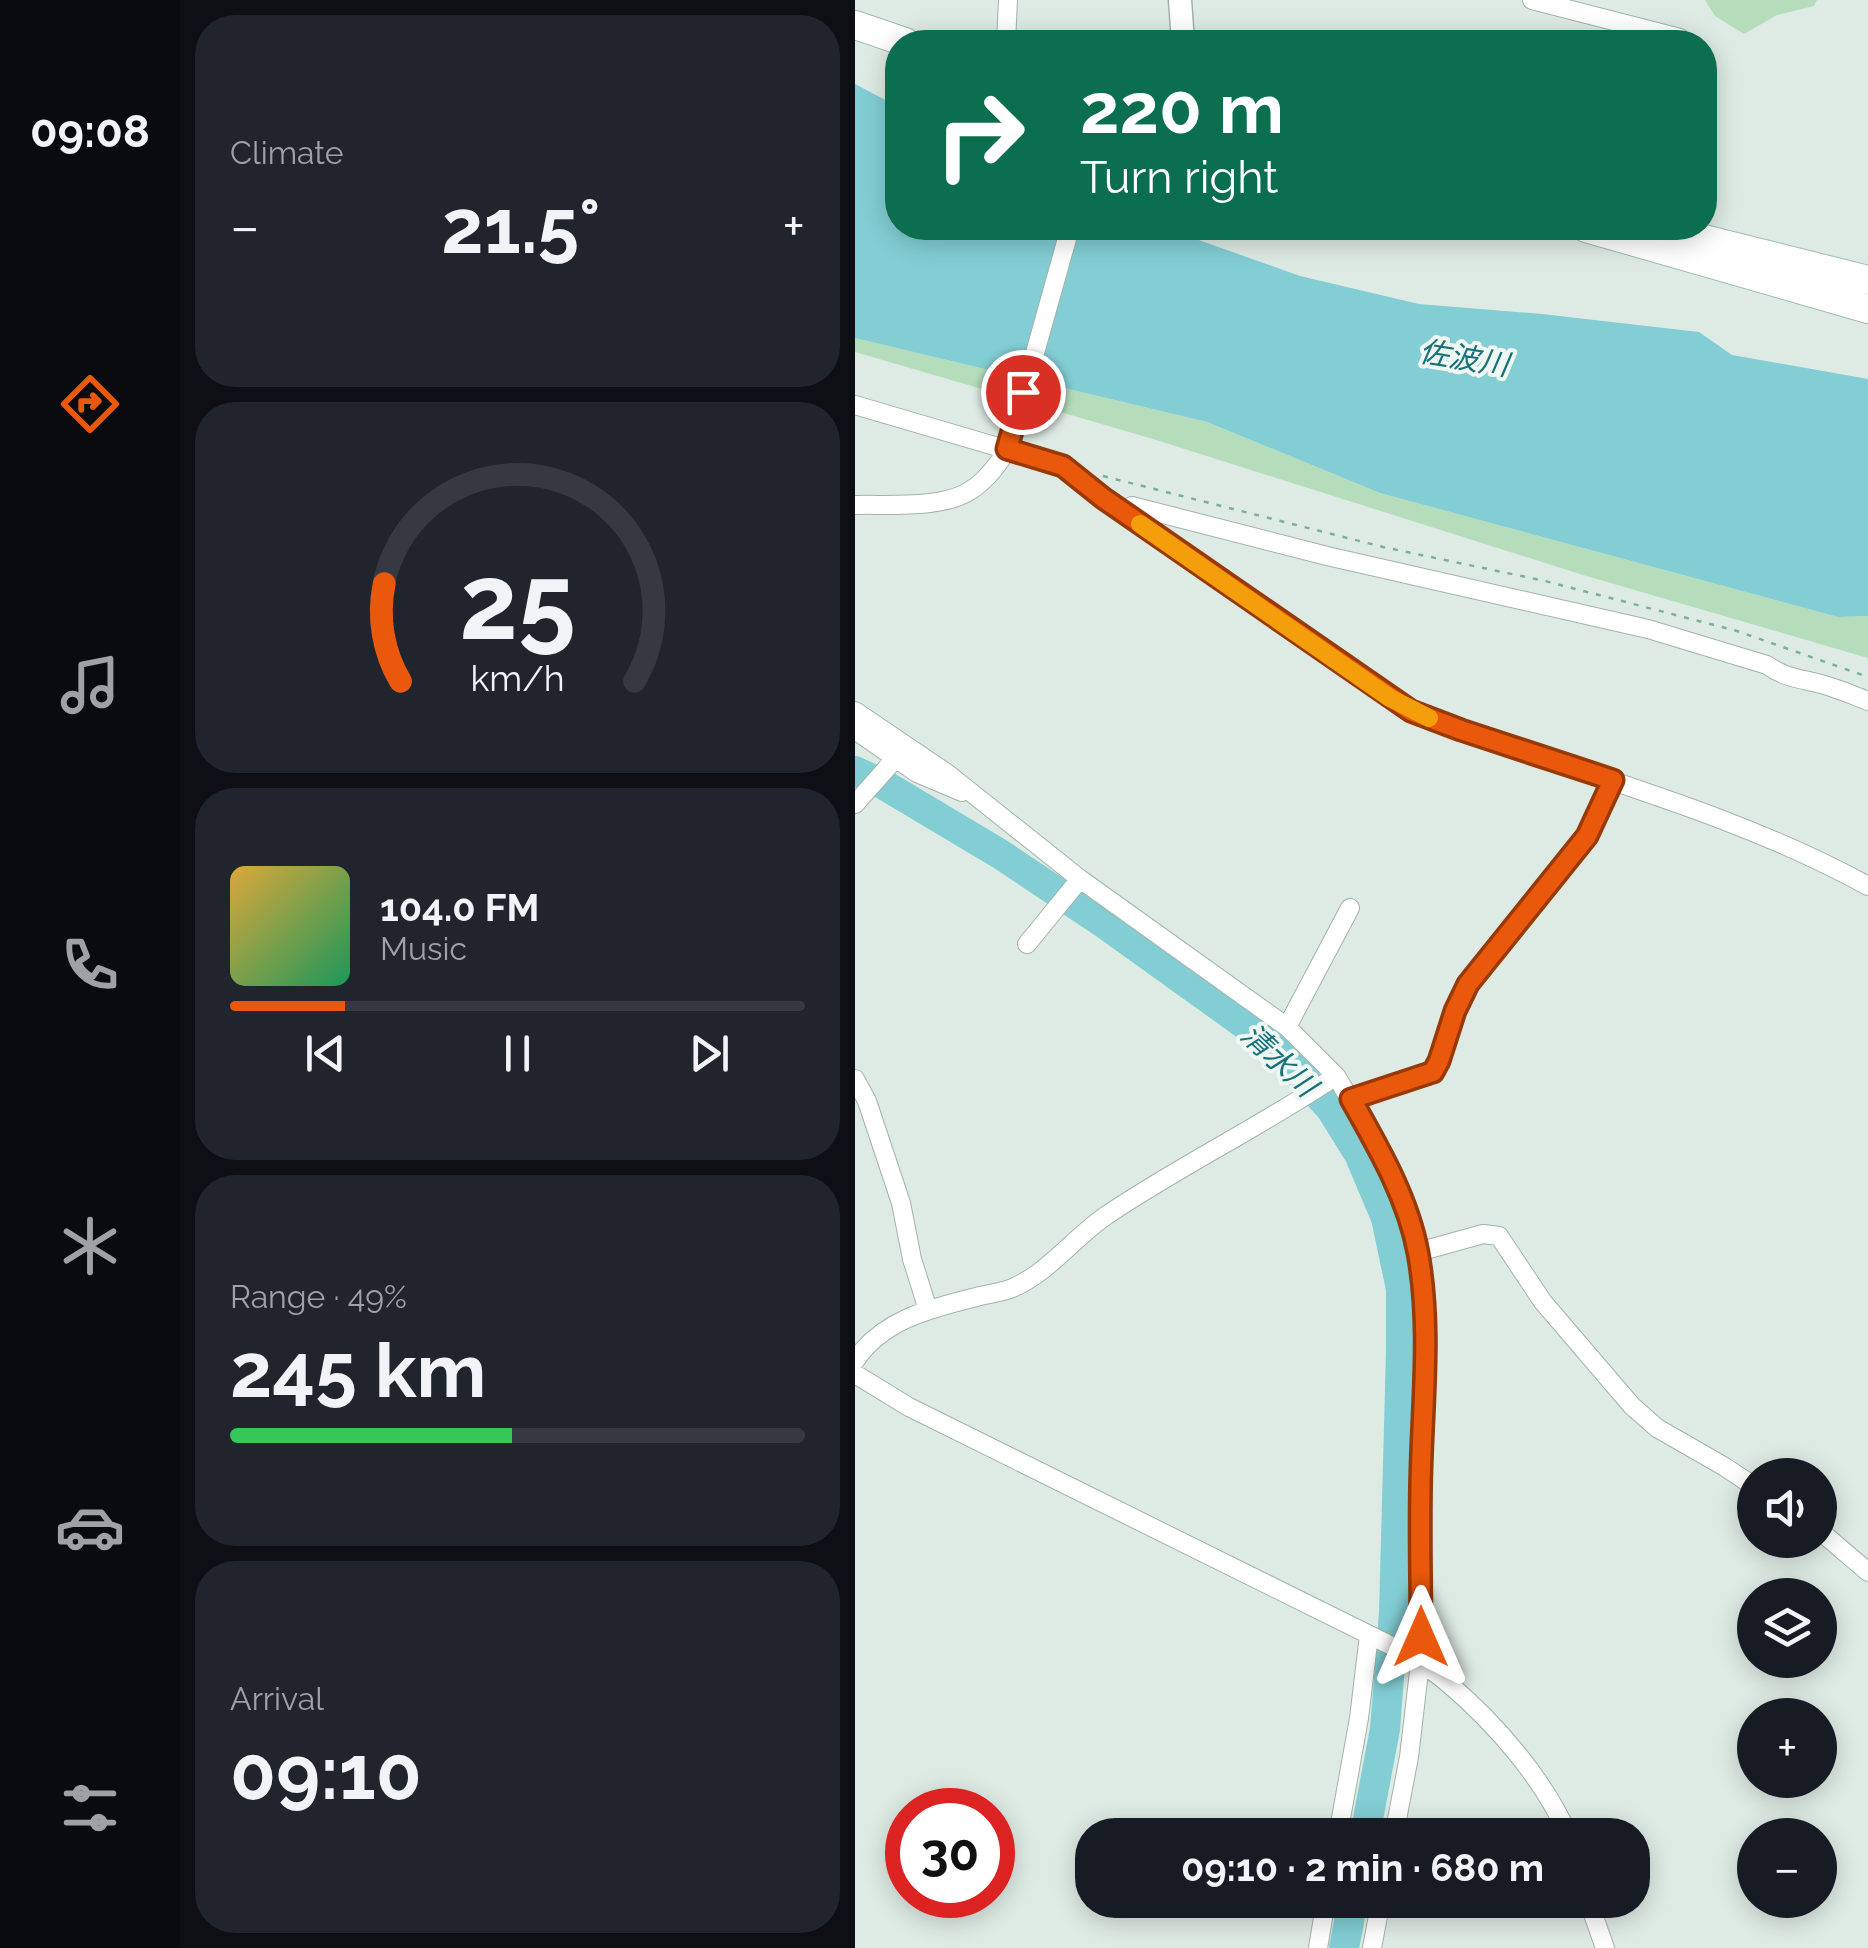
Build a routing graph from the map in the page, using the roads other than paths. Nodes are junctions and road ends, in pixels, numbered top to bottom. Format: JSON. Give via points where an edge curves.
{"nodes":[{"id":1,"x":1008,"y":0,"type":"edge"},
{"id":2,"x":1180,"y":0,"type":"edge"},
{"id":3,"x":1532,"y":0,"type":"edge"},
{"id":4,"x":855,"y":25,"type":"edge"},
{"id":5,"x":1007,"y":30,"type":"edge"},
{"id":6,"x":1182,"y":30,"type":"edge"},
{"id":7,"x":1649,"y":30,"type":"edge"},
{"id":8,"x":885,"y":35,"type":"edge"},
{"id":9,"x":1066,"y":240,"type":"edge"},
{"id":10,"x":1628,"y":240,"type":"edge"},
{"id":11,"x":1708,"y":240,"type":"edge"},
{"id":12,"x":1868,"y":280,"type":"edge"},
{"id":13,"x":1868,"y":309,"type":"edge"},
{"id":14,"x":855,"y":404,"type":"edge"},
{"id":15,"x":1007,"y":449,"type":"junction"},
{"id":16,"x":855,"y":505,"type":"edge"},
{"id":17,"x":1121,"y":510,"type":"junction"},
{"id":18,"x":1868,"y":701,"type":"edge"},
{"id":19,"x":855,"y":711,"type":"edge"},
{"id":20,"x":855,"y":730,"type":"edge"},
{"id":21,"x":895,"y":760,"type":"junction"},
{"id":22,"x":1613,"y":780,"type":"junction"},
{"id":23,"x":977,"y":797,"type":"junction"},
{"id":24,"x":855,"y":804,"type":"edge"},
{"id":25,"x":1080,"y":878,"type":"junction"},
{"id":26,"x":1868,"y":886,"type":"edge"},
{"id":27,"x":1350,"y":908,"type":"dead end"},
{"id":28,"x":1027,"y":944,"type":"dead end"},
{"id":29,"x":1287,"y":1027,"type":"junction"},
{"id":30,"x":1333,"y":1078,"type":"junction"},
{"id":31,"x":855,"y":1079,"type":"edge"},
{"id":32,"x":1351,"y":1099,"type":"junction"},
{"id":33,"x":1418,"y":1252,"type":"junction"},
{"id":34,"x":927,"y":1310,"type":"junction"},
{"id":35,"x":855,"y":1361,"type":"edge"},
{"id":36,"x":855,"y":1374,"type":"edge"},
{"id":37,"x":1737,"y":1475,"type":"edge"},
{"id":38,"x":1837,"y":1546,"type":"edge"},
{"id":39,"x":1868,"y":1572,"type":"edge"},
{"id":40,"x":1373,"y":1637,"type":"junction"},
{"id":41,"x":1416,"y":1659,"type":"junction"},
{"id":42,"x":1341,"y":1818,"type":"edge"},
{"id":43,"x":1397,"y":1818,"type":"edge"},
{"id":44,"x":1561,"y":1818,"type":"edge"},
{"id":45,"x":1323,"y":1918,"type":"edge"},
{"id":46,"x":1378,"y":1918,"type":"edge"},
{"id":47,"x":1594,"y":1918,"type":"edge"},
{"id":48,"x":1318,"y":1948,"type":"edge"},
{"id":49,"x":1372,"y":1948,"type":"edge"},
{"id":50,"x":1605,"y":1948,"type":"edge"}],
"edges":[{"from":1,"to":5,"type":"street"},
{"from":2,"to":6,"type":"street"},
{"from":3,"to":7,"type":"street"},
{"from":4,"to":8,"type":"main road"},
{"from":9,"to":15,"type":"street"},
{"from":10,"to":13,"type":"main road"},
{"from":11,"to":12,"type":"main road"},
{"from":14,"to":15,"type":"street"},
{"from":15,"to":16,"type":"street","via":[[971,490],[945,501]]},
{"from":15,"to":17,"type":"street","via":[[1063,466]]},
{"from":17,"to":18,"type":"street","via":[[1133,506],[1648,630]]},
{"from":17,"to":22,"type":"street","via":[[1411,711]]},
{"from":19,"to":23,"type":"street"},
{"from":20,"to":21,"type":"street"},
{"from":21,"to":23,"type":"street"},
{"from":21,"to":24,"type":"street"},
{"from":22,"to":26,"type":"street","via":[[1717,816]]},
{"from":22,"to":32,"type":"street","via":[[1587,836],[1468,984],[1433,1072]]},
{"from":23,"to":25,"type":"street"},
{"from":25,"to":28,"type":"street"},
{"from":25,"to":29,"type":"street"},
{"from":27,"to":29,"type":"street"},
{"from":29,"to":30,"type":"street"},
{"from":30,"to":32,"type":"street"},
{"from":30,"to":34,"type":"street","via":[[1147,1188],[1011,1288]]},
{"from":31,"to":34,"type":"street","via":[[901,1203]]},
{"from":32,"to":33,"type":"street","via":[[1400,1194]]},
{"from":33,"to":37,"type":"street","via":[[1483,1234],[1499,1236],[1543,1302],[1632,1406]]},
{"from":33,"to":41,"type":"street","via":[[1425,1323]]},
{"from":34,"to":35,"type":"street","via":[[875,1336]]},
{"from":36,"to":40,"type":"street"},
{"from":38,"to":39,"type":"street"},
{"from":40,"to":41,"type":"street"},
{"from":40,"to":42,"type":"street"},
{"from":41,"to":43,"type":"street"},
{"from":41,"to":44,"type":"street","via":[[1487,1717]]},
{"from":45,"to":48,"type":"street"},
{"from":46,"to":49,"type":"street"},
{"from":47,"to":50,"type":"street"}]}
